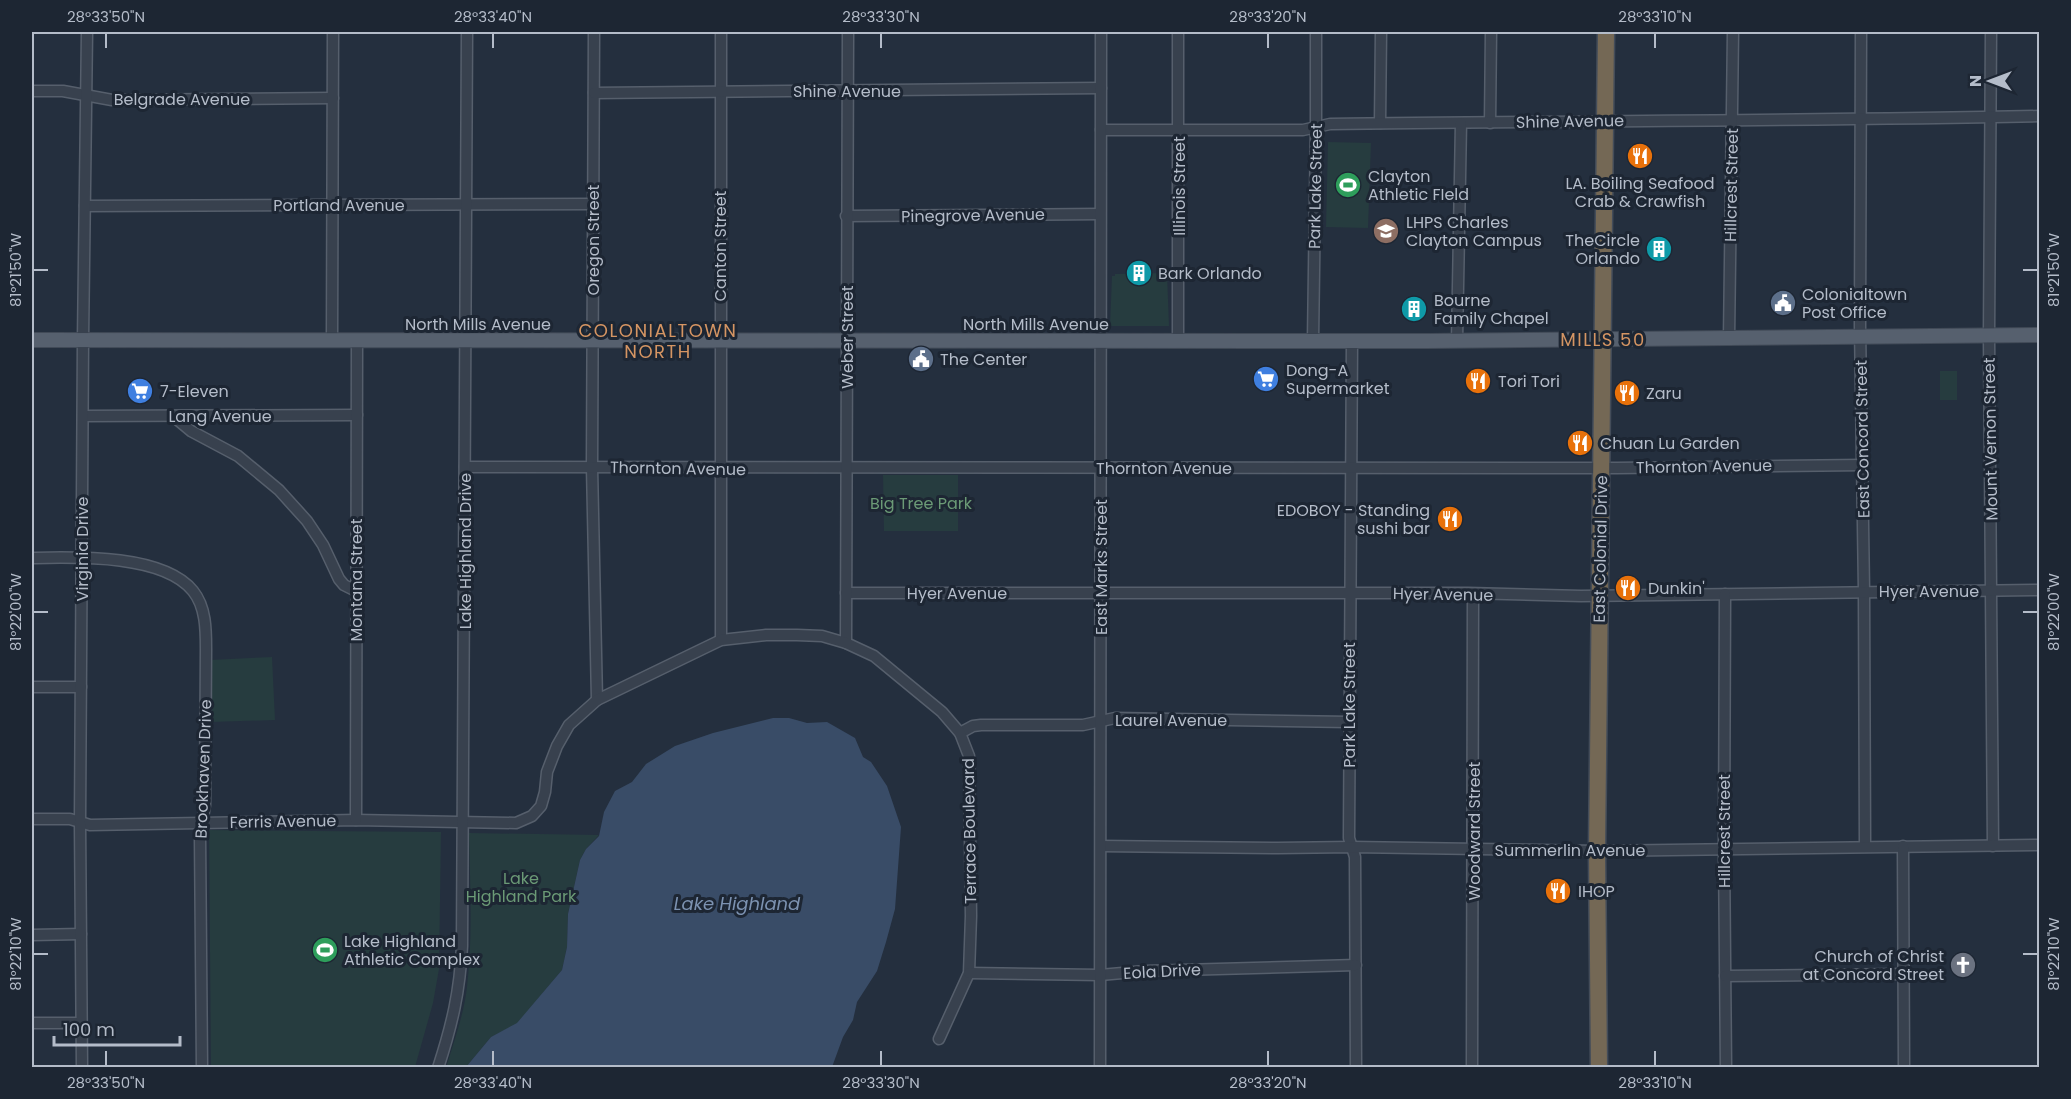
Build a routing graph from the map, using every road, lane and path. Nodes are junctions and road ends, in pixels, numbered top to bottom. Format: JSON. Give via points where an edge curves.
{"nodes":[{"id":1,"x":87,"y":32,"type":"edge"},
{"id":2,"x":333,"y":32,"type":"edge"},
{"id":3,"x":467,"y":32,"type":"edge"},
{"id":4,"x":594,"y":32,"type":"edge"},
{"id":5,"x":721,"y":32,"type":"edge"},
{"id":6,"x":848,"y":32,"type":"edge"},
{"id":7,"x":1101,"y":32,"type":"edge"},
{"id":8,"x":1178,"y":32,"type":"edge"},
{"id":9,"x":1316,"y":32,"type":"edge"},
{"id":10,"x":1381,"y":32,"type":"edge"},
{"id":11,"x":1491,"y":32,"type":"edge"},
{"id":12,"x":1606,"y":32,"type":"edge"},
{"id":13,"x":1733,"y":32,"type":"edge"},
{"id":14,"x":1861,"y":32,"type":"edge"},
{"id":15,"x":1991,"y":32,"type":"edge"},
{"id":16,"x":1101,"y":88,"type":"junction"},
{"id":17,"x":32,"y":91,"type":"edge"},
{"id":18,"x":720,"y":91,"type":"junction"},
{"id":19,"x":847,"y":92,"type":"junction"},
{"id":20,"x":594,"y":93,"type":"junction"},
{"id":21,"x":87,"y":95,"type":"junction"},
{"id":22,"x":333,"y":98,"type":"junction"},
{"id":23,"x":2040,"y":116,"type":"edge"},
{"id":24,"x":1991,"y":117,"type":"junction"},
{"id":25,"x":1605,"y":120,"type":"junction"},
{"id":26,"x":1860,"y":120,"type":"junction"},
{"id":27,"x":1732,"y":121,"type":"junction"},
{"id":28,"x":1380,"y":123,"type":"junction"},
{"id":29,"x":1461,"y":123,"type":"junction"},
{"id":30,"x":1490,"y":123,"type":"junction"},
{"id":31,"x":1316,"y":128,"type":"junction"},
{"id":32,"x":1180,"y":129,"type":"junction"},
{"id":33,"x":1101,"y":130,"type":"junction"},
{"id":34,"x":333,"y":204,"type":"junction"},
{"id":35,"x":466,"y":204,"type":"junction"},
{"id":36,"x":593,"y":204,"type":"junction"},
{"id":37,"x":85,"y":206,"type":"junction"},
{"id":38,"x":1100,"y":214,"type":"junction"},
{"id":39,"x":846,"y":216,"type":"junction"},
{"id":40,"x":2040,"y":335,"type":"edge"},
{"id":41,"x":1989,"y":336,"type":"junction"},
{"id":42,"x":1860,"y":337,"type":"junction"},
{"id":43,"x":1729,"y":339,"type":"junction"},
{"id":44,"x":32,"y":340,"type":"edge"},
{"id":45,"x":83,"y":340,"type":"junction"},
{"id":46,"x":332,"y":340,"type":"junction"},
{"id":47,"x":357,"y":340,"type":"junction"},
{"id":48,"x":466,"y":340,"type":"junction"},
{"id":49,"x":593,"y":340,"type":"junction"},
{"id":50,"x":720,"y":340,"type":"junction"},
{"id":51,"x":846,"y":340,"type":"junction"},
{"id":52,"x":1456,"y":340,"type":"junction"},
{"id":53,"x":1604,"y":340,"type":"junction"},
{"id":54,"x":1101,"y":341,"type":"junction"},
{"id":55,"x":1178,"y":341,"type":"junction"},
{"id":56,"x":1312,"y":341,"type":"junction"},
{"id":57,"x":1352,"y":341,"type":"junction"},
{"id":58,"x":357,"y":415,"type":"junction"},
{"id":59,"x":83,"y":416,"type":"junction"},
{"id":60,"x":173,"y":416,"type":"junction"},
{"id":61,"x":1863,"y":465,"type":"junction"},
{"id":62,"x":465,"y":467,"type":"junction"},
{"id":63,"x":592,"y":467,"type":"junction"},
{"id":64,"x":848,"y":468,"type":"junction"},
{"id":65,"x":1101,"y":468,"type":"junction"},
{"id":66,"x":1350,"y":468,"type":"junction"},
{"id":67,"x":1602,"y":468,"type":"junction"},
{"id":68,"x":720,"y":469,"type":"junction"},
{"id":69,"x":32,"y":558,"type":"edge"},
{"id":70,"x":82,"y":558,"type":"junction"},
{"id":71,"x":2040,"y":590,"type":"edge"},
{"id":72,"x":356,"y":591,"type":"junction"},
{"id":73,"x":1864,"y":591,"type":"junction"},
{"id":74,"x":1991,"y":591,"type":"junction"},
{"id":75,"x":846,"y":593,"type":"junction"},
{"id":76,"x":1350,"y":593,"type":"junction"},
{"id":77,"x":1101,"y":594,"type":"junction"},
{"id":78,"x":1473,"y":594,"type":"junction"},
{"id":79,"x":1725,"y":594,"type":"junction"},
{"id":80,"x":1600,"y":595,"type":"junction"},
{"id":81,"x":721,"y":640,"type":"junction"},
{"id":82,"x":846,"y":643,"type":"junction"},
{"id":83,"x":32,"y":687,"type":"edge"},
{"id":84,"x":81,"y":687,"type":"junction"},
{"id":85,"x":597,"y":700,"type":"junction"},
{"id":86,"x":1100,"y":721,"type":"junction"},
{"id":87,"x":1349,"y":722,"type":"junction"},
{"id":88,"x":960,"y":733,"type":"junction"},
{"id":89,"x":32,"y":819,"type":"edge"},
{"id":90,"x":356,"y":820,"type":"junction"},
{"id":91,"x":463,"y":821,"type":"junction"},
{"id":92,"x":202,"y":822,"type":"junction"},
{"id":93,"x":80,"y":823,"type":"junction"},
{"id":94,"x":2040,"y":845,"type":"edge"},
{"id":95,"x":1101,"y":846,"type":"junction"},
{"id":96,"x":1865,"y":846,"type":"junction"},
{"id":97,"x":1903,"y":846,"type":"junction"},
{"id":98,"x":1993,"y":846,"type":"junction"},
{"id":99,"x":1352,"y":847,"type":"junction"},
{"id":100,"x":1474,"y":849,"type":"junction"},
{"id":101,"x":1724,"y":849,"type":"junction"},
{"id":102,"x":1597,"y":851,"type":"junction"},
{"id":103,"x":81,"y":934,"type":"junction"},
{"id":104,"x":32,"y":935,"type":"edge"},
{"id":105,"x":1356,"y":965,"type":"junction"},
{"id":106,"x":969,"y":973,"type":"junction"},
{"id":107,"x":1903,"y":974,"type":"junction"},
{"id":108,"x":1100,"y":975,"type":"junction"},
{"id":109,"x":1725,"y":976,"type":"junction"},
{"id":110,"x":32,"y":1023,"type":"edge"},
{"id":111,"x":81,"y":1023,"type":"junction"},
{"id":112,"x":939,"y":1039,"type":"dead end"},
{"id":113,"x":81,"y":1068,"type":"edge"},
{"id":114,"x":202,"y":1068,"type":"edge"},
{"id":115,"x":438,"y":1068,"type":"edge"},
{"id":116,"x":1100,"y":1068,"type":"edge"},
{"id":117,"x":1356,"y":1068,"type":"edge"},
{"id":118,"x":1472,"y":1068,"type":"edge"},
{"id":119,"x":1599,"y":1068,"type":"edge"},
{"id":120,"x":1726,"y":1068,"type":"edge"},
{"id":121,"x":1904,"y":1068,"type":"edge"}],
"edges":[{"from":1,"to":21,"type":"street","name":"Virginia Drive"},
{"from":2,"to":22,"type":"street"},
{"from":3,"to":35,"type":"street","name":"Lake Highland Drive"},
{"from":4,"to":20,"type":"street","name":"Oregon Street"},
{"from":5,"to":18,"type":"street","name":"Canton Street"},
{"from":6,"to":19,"type":"street","name":"Weber Street"},
{"from":7,"to":16,"type":"street","name":"East Marks Street"},
{"from":8,"to":32,"type":"street","name":"Illinois Street"},
{"from":9,"to":31,"type":"street","name":"Park Lake Street"},
{"from":10,"to":28,"type":"street"},
{"from":11,"to":30,"type":"street"},
{"from":12,"to":25,"type":"highway","name":"East Colonial Drive"},
{"from":13,"to":27,"type":"street","name":"Hillcrest Street"},
{"from":14,"to":26,"type":"street","name":"East Concord Street"},
{"from":15,"to":24,"type":"street","name":"Mount Vernon Street"},
{"from":16,"to":19,"type":"street","name":"Shine Avenue"},
{"from":16,"to":33,"type":"street","name":"East Marks Street"},
{"from":17,"to":21,"type":"street","name":"Belgrade Avenue"},
{"from":18,"to":19,"type":"street","name":"Shine Avenue"},
{"from":18,"to":20,"type":"street","name":"Shine Avenue"},
{"from":18,"to":50,"type":"street","name":"Canton Street"},
{"from":19,"to":39,"type":"street","name":"Weber Street"},
{"from":20,"to":36,"type":"street","name":"Oregon Street"},
{"from":21,"to":22,"type":"street","name":"Belgrade Avenue","via":[[111,100]]},
{"from":21,"to":37,"type":"street","name":"Virginia Drive"},
{"from":22,"to":34,"type":"street"},
{"from":23,"to":24,"type":"street","name":"Shine Avenue"},
{"from":24,"to":26,"type":"street","name":"Shine Avenue"},
{"from":24,"to":41,"type":"street","name":"Mount Vernon Street"},
{"from":25,"to":27,"type":"street","name":"Shine Avenue"},
{"from":25,"to":30,"type":"street","name":"Shine Avenue"},
{"from":25,"to":53,"type":"highway","name":"East Colonial Drive"},
{"from":26,"to":27,"type":"street","name":"Shine Avenue"},
{"from":26,"to":42,"type":"street","name":"East Concord Street"},
{"from":27,"to":43,"type":"street","name":"Hillcrest Street"},
{"from":28,"to":29,"type":"street","name":"Shine Avenue"},
{"from":28,"to":31,"type":"street","name":"Shine Avenue"},
{"from":29,"to":30,"type":"street","name":"Shine Avenue"},
{"from":29,"to":52,"type":"street"},
{"from":31,"to":32,"type":"street","name":"Shine Avenue"},
{"from":31,"to":56,"type":"street","name":"Park Lake Street"},
{"from":32,"to":33,"type":"street","name":"Shine Avenue"},
{"from":32,"to":55,"type":"street","name":"Illinois Street"},
{"from":33,"to":38,"type":"street","name":"East Marks Street"},
{"from":34,"to":35,"type":"street","name":"Portland Avenue"},
{"from":34,"to":37,"type":"street","name":"Portland Avenue"},
{"from":34,"to":46,"type":"street"},
{"from":35,"to":36,"type":"street","name":"Portland Avenue"},
{"from":35,"to":48,"type":"street","name":"Lake Highland Drive"},
{"from":36,"to":49,"type":"street","name":"Oregon Street"},
{"from":37,"to":45,"type":"street","name":"Virginia Drive"},
{"from":38,"to":39,"type":"street","name":"Pinegrove Avenue"},
{"from":38,"to":54,"type":"street","name":"East Marks Street"},
{"from":39,"to":51,"type":"street","name":"Weber Street"},
{"from":40,"to":41,"type":"main road","name":"North Mills Avenue"},
{"from":41,"to":42,"type":"main road","name":"North Mills Avenue"},
{"from":41,"to":74,"type":"street","name":"Mount Vernon Street"},
{"from":42,"to":43,"type":"main road","name":"North Mills Avenue"},
{"from":42,"to":61,"type":"street","name":"East Concord Street"},
{"from":43,"to":53,"type":"main road","name":"North Mills Avenue"},
{"from":44,"to":45,"type":"main road","name":"North Mills Avenue"},
{"from":45,"to":46,"type":"main road","name":"North Mills Avenue"},
{"from":45,"to":59,"type":"street","name":"Virginia Drive"},
{"from":46,"to":47,"type":"main road","name":"North Mills Avenue"},
{"from":47,"to":48,"type":"main road","name":"North Mills Avenue"},
{"from":47,"to":58,"type":"street","name":"Montana Street"},
{"from":48,"to":49,"type":"main road","name":"North Mills Avenue"},
{"from":48,"to":62,"type":"street","name":"Lake Highland Drive"},
{"from":49,"to":50,"type":"main road","name":"North Mills Avenue"},
{"from":49,"to":63,"type":"street","name":"Oregon Street"},
{"from":50,"to":51,"type":"main road","name":"North Mills Avenue"},
{"from":50,"to":68,"type":"street","name":"Canton Street"},
{"from":51,"to":54,"type":"main road","name":"North Mills Avenue"},
{"from":51,"to":64,"type":"street","name":"Weber Street"},
{"from":52,"to":53,"type":"main road","name":"North Mills Avenue"},
{"from":52,"to":57,"type":"main road","name":"North Mills Avenue"},
{"from":53,"to":67,"type":"highway","name":"East Colonial Drive"},
{"from":54,"to":55,"type":"main road","name":"North Mills Avenue"},
{"from":54,"to":65,"type":"street","name":"East Marks Street"},
{"from":55,"to":56,"type":"main road","name":"North Mills Avenue"},
{"from":56,"to":57,"type":"main road","name":"North Mills Avenue"},
{"from":57,"to":66,"type":"street","name":"Park Lake Street"},
{"from":58,"to":60,"type":"street","name":"Lang Avenue"},
{"from":58,"to":72,"type":"street","name":"Montana Street"},
{"from":59,"to":60,"type":"street","name":"Lang Avenue"},
{"from":59,"to":70,"type":"street","name":"Virginia Drive"},
{"from":60,"to":72,"type":"street","via":[[190,431],[238,456],[279,490],[307,521],[339,579]]},
{"from":61,"to":67,"type":"street","name":"Thornton Avenue"},
{"from":61,"to":73,"type":"street","name":"East Concord Street"},
{"from":62,"to":63,"type":"street","name":"Thornton Avenue"},
{"from":62,"to":91,"type":"street","name":"Lake Highland Drive"},
{"from":63,"to":68,"type":"street","name":"Thornton Avenue"},
{"from":63,"to":85,"type":"street","name":"Oregon Street"},
{"from":64,"to":65,"type":"street","name":"Thornton Avenue"},
{"from":64,"to":68,"type":"street","name":"Thornton Avenue"},
{"from":64,"to":75,"type":"street","name":"Weber Street"},
{"from":65,"to":66,"type":"street","name":"Thornton Avenue"},
{"from":65,"to":77,"type":"street","name":"East Marks Street"},
{"from":66,"to":67,"type":"street","name":"Thornton Avenue"},
{"from":66,"to":76,"type":"street","name":"Park Lake Street"},
{"from":67,"to":80,"type":"highway","name":"East Colonial Drive"},
{"from":68,"to":81,"type":"street","name":"Canton Street"},
{"from":69,"to":70,"type":"street","name":"Brookhaven Drive"},
{"from":70,"to":84,"type":"street","name":"Virginia Drive"},
{"from":70,"to":92,"type":"street","name":"Brookhaven Drive","via":[[167,571],[195,593],[206,628]]},
{"from":71,"to":74,"type":"street","name":"Hyer Avenue"},
{"from":72,"to":90,"type":"street","name":"Montana Street"},
{"from":73,"to":74,"type":"street","name":"Hyer Avenue"},
{"from":73,"to":79,"type":"street","name":"Hyer Avenue"},
{"from":73,"to":96,"type":"street","name":"East Concord Street"},
{"from":74,"to":98,"type":"street","name":"Mount Vernon Street"},
{"from":75,"to":77,"type":"street","name":"Hyer Avenue"},
{"from":75,"to":82,"type":"street","name":"Weber Street"},
{"from":76,"to":77,"type":"street","name":"Hyer Avenue"},
{"from":76,"to":78,"type":"street","name":"Hyer Avenue"},
{"from":76,"to":87,"type":"street","name":"Park Lake Street"},
{"from":77,"to":86,"type":"street","name":"East Marks Street"},
{"from":78,"to":80,"type":"street","name":"Hyer Avenue"},
{"from":78,"to":100,"type":"street","name":"Woodward Street"},
{"from":79,"to":80,"type":"street","name":"Hyer Avenue"},
{"from":79,"to":101,"type":"street","name":"Hillcrest Street"},
{"from":80,"to":102,"type":"highway","name":"East Colonial Drive"},
{"from":81,"to":82,"type":"street","name":"Terrace Boulevard","via":[[797,635],[822,636]]},
{"from":81,"to":85,"type":"street","name":"Terrace Boulevard"},
{"from":82,"to":88,"type":"street","name":"Terrace Boulevard","via":[[894,671]]},
{"from":83,"to":84,"type":"street"},
{"from":84,"to":93,"type":"street","name":"Virginia Drive"},
{"from":85,"to":91,"type":"street","name":"Terrace Boulevard","via":[[569,725],[557,746],[541,806],[532,816],[516,823]]},
{"from":86,"to":87,"type":"street","name":"Laurel Avenue","via":[[1115,718]]},
{"from":86,"to":88,"type":"street","name":"Laurel Avenue","via":[[1083,725],[981,725]]},
{"from":86,"to":95,"type":"street","name":"East Marks Street"},
{"from":87,"to":99,"type":"street","name":"Park Lake Street"},
{"from":88,"to":106,"type":"street","name":"Terrace Boulevard","via":[[969,756]]},
{"from":89,"to":93,"type":"street","name":"Ferris Avenue","via":[[70,819]]},
{"from":90,"to":91,"type":"street","name":"Ferris Avenue"},
{"from":90,"to":92,"type":"street","name":"Ferris Avenue"},
{"from":91,"to":115,"type":"street","name":"Lake Highland Drive","via":[[461,972],[455,1010]]},
{"from":92,"to":93,"type":"street","name":"Ferris Avenue"},
{"from":92,"to":114,"type":"street","name":"Brookhaven Drive"},
{"from":93,"to":103,"type":"street","name":"Virginia Drive"},
{"from":94,"to":98,"type":"street","name":"Summerlin Avenue"},
{"from":95,"to":99,"type":"street","name":"Summerlin Avenue"},
{"from":95,"to":108,"type":"street","name":"East Marks Street"},
{"from":96,"to":97,"type":"street","name":"Summerlin Avenue"},
{"from":96,"to":101,"type":"street","name":"Summerlin Avenue"},
{"from":97,"to":98,"type":"street","name":"Summerlin Avenue"},
{"from":97,"to":107,"type":"street"},
{"from":99,"to":100,"type":"street","name":"Summerlin Avenue"},
{"from":99,"to":105,"type":"street","name":"Park Lake Street"},
{"from":100,"to":102,"type":"street","name":"Summerlin Avenue"},
{"from":100,"to":118,"type":"street","name":"Woodward Street"},
{"from":101,"to":102,"type":"street","name":"Summerlin Avenue"},
{"from":101,"to":109,"type":"street","name":"Hillcrest Street"},
{"from":102,"to":119,"type":"highway","name":"East Colonial Drive"},
{"from":103,"to":104,"type":"street"},
{"from":103,"to":111,"type":"street","name":"Virginia Drive"},
{"from":105,"to":108,"type":"street","name":"Eola Drive"},
{"from":105,"to":117,"type":"street","name":"Park Lake Street"},
{"from":106,"to":108,"type":"street","name":"Eola Drive"},
{"from":106,"to":112,"type":"street","name":"Terrace Boulevard"},
{"from":107,"to":109,"type":"street"},
{"from":107,"to":121,"type":"street"},
{"from":108,"to":116,"type":"street","name":"East Marks Street"},
{"from":109,"to":120,"type":"street","name":"Hillcrest Street"},
{"from":110,"to":111,"type":"street"},
{"from":111,"to":113,"type":"street","name":"Virginia Drive"}]}
